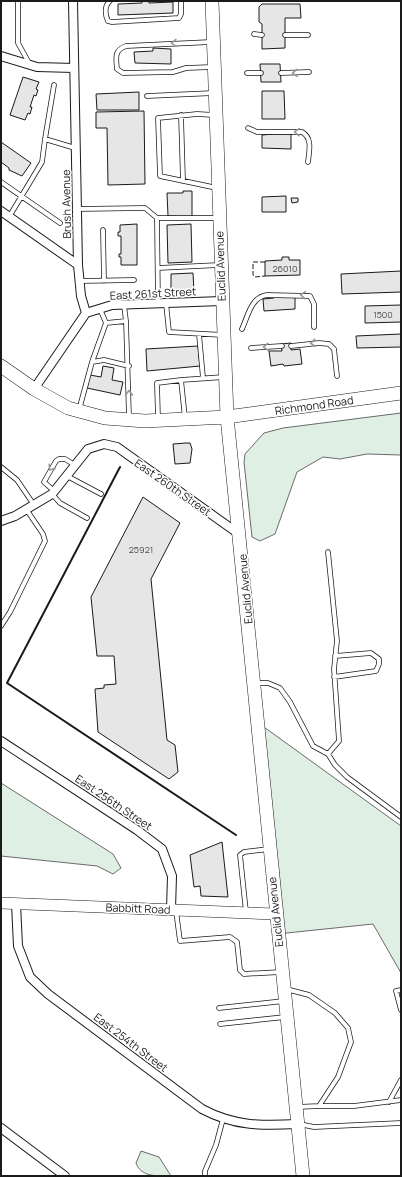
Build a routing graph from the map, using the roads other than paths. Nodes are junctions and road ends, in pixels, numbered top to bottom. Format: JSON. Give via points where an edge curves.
{"nodes":[{"id":1,"x":18,"y":1,"type":"edge"},
{"id":2,"x":73,"y":1,"type":"edge"},
{"id":3,"x":110,"y":1,"type":"edge"},
{"id":4,"x":181,"y":1,"type":"edge"},
{"id":5,"x":212,"y":1,"type":"edge"},
{"id":6,"x":254,"y":34,"type":"dead end"},
{"id":7,"x":262,"y":35,"type":"dead end"},
{"id":8,"x":285,"y":35,"type":"dead end"},
{"id":9,"x":308,"y":35,"type":"dead end"},
{"id":10,"x":213,"y":42,"type":"junction"},
{"id":11,"x":1,"y":56,"type":"edge"},
{"id":12,"x":30,"y":65,"type":"junction"},
{"id":13,"x":214,"y":67,"type":"junction"},
{"id":14,"x":74,"y":68,"type":"junction"},
{"id":15,"x":309,"y":72,"type":"dead end"},
{"id":16,"x":247,"y":73,"type":"dead end"},
{"id":17,"x":261,"y":73,"type":"dead end"},
{"id":18,"x":281,"y":73,"type":"dead end"},
{"id":19,"x":54,"y":85,"type":"dead end"},
{"id":20,"x":215,"y":93,"type":"junction"},
{"id":21,"x":147,"y":96,"type":"dead end"},
{"id":22,"x":181,"y":115,"type":"junction"},
{"id":23,"x":215,"y":115,"type":"junction"},
{"id":24,"x":248,"y":128,"type":"dead end"},
{"id":25,"x":45,"y":139,"type":"junction"},
{"id":26,"x":76,"y":148,"type":"junction"},
{"id":27,"x":308,"y":162,"type":"dead end"},
{"id":28,"x":183,"y":181,"type":"junction"},
{"id":29,"x":1,"y":182,"type":"edge"},
{"id":30,"x":218,"y":188,"type":"junction"},
{"id":31,"x":21,"y":196,"type":"junction"},
{"id":32,"x":77,"y":208,"type":"junction"},
{"id":33,"x":1,"y":211,"type":"edge"},
{"id":34,"x":9,"y":217,"type":"junction"},
{"id":35,"x":157,"y":218,"type":"junction"},
{"id":36,"x":219,"y":218,"type":"junction"},
{"id":37,"x":60,"y":223,"type":"dead end"},
{"id":38,"x":103,"y":230,"type":"dead end"},
{"id":39,"x":78,"y":265,"type":"junction"},
{"id":40,"x":220,"y":265,"type":"junction"},
{"id":41,"x":158,"y":268,"type":"junction"},
{"id":42,"x":134,"y":280,"type":"dead end"},
{"id":43,"x":80,"y":281,"type":"junction"},
{"id":44,"x":104,"y":281,"type":"junction"},
{"id":45,"x":222,"y":301,"type":"junction"},
{"id":46,"x":162,"y":304,"type":"junction"},
{"id":47,"x":124,"y":305,"type":"junction"},
{"id":48,"x":99,"y":308,"type":"junction"},
{"id":49,"x":86,"y":313,"type":"junction"},
{"id":50,"x":126,"y":321,"type":"junction"},
{"id":51,"x":106,"y":323,"type":"junction"},
{"id":52,"x":314,"y":327,"type":"dead end"},
{"id":53,"x":242,"y":329,"type":"dead end"},
{"id":54,"x":199,"y":334,"type":"junction"},
{"id":55,"x":223,"y":335,"type":"junction"},
{"id":56,"x":282,"y":346,"type":"dead end"},
{"id":57,"x":291,"y":346,"type":"dead end"},
{"id":58,"x":251,"y":348,"type":"dead end"},
{"id":59,"x":92,"y":362,"type":"junction"},
{"id":60,"x":1,"y":366,"type":"edge"},
{"id":61,"x":129,"y":366,"type":"junction"},
{"id":62,"x":225,"y":376,"type":"junction"},
{"id":63,"x":337,"y":376,"type":"dead end"},
{"id":64,"x":203,"y":378,"type":"junction"},
{"id":65,"x":181,"y":380,"type":"junction"},
{"id":66,"x":34,"y":389,"type":"junction"},
{"id":67,"x":401,"y":393,"type":"edge"},
{"id":68,"x":78,"y":411,"type":"junction"},
{"id":69,"x":227,"y":417,"type":"junction"},
{"id":70,"x":185,"y":418,"type":"junction"},
{"id":71,"x":129,"y":420,"type":"junction"},
{"id":72,"x":158,"y":420,"type":"junction"},
{"id":73,"x":75,"y":465,"type":"junction"},
{"id":74,"x":1,"y":467,"type":"edge"},
{"id":75,"x":66,"y":476,"type":"junction"},
{"id":76,"x":53,"y":492,"type":"junction"},
{"id":77,"x":101,"y":494,"type":"dead end"},
{"id":78,"x":34,"y":504,"type":"junction"},
{"id":79,"x":26,"y":509,"type":"junction"},
{"id":80,"x":87,"y":518,"type":"dead end"},
{"id":81,"x":1,"y":521,"type":"edge"},
{"id":82,"x":240,"y":534,"type":"junction"},
{"id":83,"x":328,"y":552,"type":"dead end"},
{"id":84,"x":1,"y":626,"type":"edge"},
{"id":85,"x":335,"y":656,"type":"junction"},
{"id":86,"x":334,"y":677,"type":"junction"},
{"id":87,"x":254,"y":683,"type":"junction"},
{"id":88,"x":1,"y":741,"type":"edge"},
{"id":89,"x":328,"y":754,"type":"junction"},
{"id":90,"x":401,"y":817,"type":"edge"},
{"id":91,"x":269,"y":849,"type":"junction"},
{"id":92,"x":1,"y":904,"type":"edge"},
{"id":93,"x":16,"y":904,"type":"junction"},
{"id":94,"x":173,"y":909,"type":"junction"},
{"id":95,"x":246,"y":912,"type":"junction"},
{"id":96,"x":275,"y":914,"type":"junction"},
{"id":97,"x":281,"y":972,"type":"junction"},
{"id":98,"x":401,"y":990,"type":"edge"},
{"id":99,"x":284,"y":994,"type":"junction"},
{"id":100,"x":219,"y":1008,"type":"dead end"},
{"id":101,"x":401,"y":1010,"type":"edge"},
{"id":102,"x":286,"y":1017,"type":"junction"},
{"id":103,"x":220,"y":1024,"type":"dead end"},
{"id":104,"x":401,"y":1080,"type":"edge"},
{"id":105,"x":401,"y":1100,"type":"edge"},
{"id":106,"x":389,"y":1102,"type":"junction"},
{"id":107,"x":319,"y":1106,"type":"junction"},
{"id":108,"x":295,"y":1107,"type":"junction"},
{"id":109,"x":223,"y":1119,"type":"junction"},
{"id":110,"x":401,"y":1123,"type":"edge"},
{"id":111,"x":297,"y":1124,"type":"junction"},
{"id":112,"x":1,"y":1128,"type":"edge"},
{"id":113,"x":65,"y":1176,"type":"edge"},
{"id":114,"x":205,"y":1176,"type":"edge"},
{"id":115,"x":303,"y":1176,"type":"edge"}],
"edges":[{"from":1,"to":12,"type":"lane","via":[[18,43]]},
{"from":2,"to":14,"type":"street","name":"Brush Avenue"},
{"from":3,"to":4,"type":"lane","via":[[106,7],[106,18],[112,22],[179,18]]},
{"from":5,"to":10,"type":"main road","name":"Euclid Avenue"},
{"from":6,"to":7,"type":"lane"},
{"from":8,"to":9,"type":"lane"},
{"from":10,"to":13,"type":"main road","name":"Euclid Avenue"},
{"from":10,"to":13,"type":"lane","one_way":true,"via":[[126,46],[116,54],[117,69],[123,74]]},
{"from":11,"to":12,"type":"street"},
{"from":12,"to":14,"type":"street"},
{"from":13,"to":20,"type":"main road","name":"Euclid Avenue"},
{"from":14,"to":26,"type":"street","name":"Brush Avenue"},
{"from":15,"to":18,"type":"lane","one_way":true},
{"from":16,"to":17,"type":"lane"},
{"from":19,"to":25,"type":"lane"},
{"from":20,"to":21,"type":"lane"},
{"from":20,"to":23,"type":"main road","name":"Euclid Avenue"},
{"from":22,"to":23,"type":"lane"},
{"from":22,"to":28,"type":"lane"},
{"from":22,"to":28,"type":"lane","via":[[158,118],[158,125],[160,176]]},
{"from":23,"to":30,"type":"main road","name":"Euclid Avenue"},
{"from":27,"to":24,"type":"lane","one_way":true,"via":[[308,136],[302,132],[257,132]]},
{"from":25,"to":26,"type":"lane"},
{"from":25,"to":31,"type":"lane","via":[[42,162]]},
{"from":26,"to":32,"type":"street","name":"Brush Avenue"},
{"from":28,"to":30,"type":"lane"},
{"from":29,"to":31,"type":"lane"},
{"from":30,"to":36,"type":"main road","name":"Euclid Avenue"},
{"from":31,"to":34,"type":"lane"},
{"from":31,"to":37,"type":"lane"},
{"from":32,"to":35,"type":"lane","via":[[145,208]]},
{"from":32,"to":39,"type":"street","name":"Brush Avenue"},
{"from":33,"to":34,"type":"street"},
{"from":34,"to":39,"type":"street"},
{"from":35,"to":36,"type":"lane"},
{"from":35,"to":41,"type":"lane"},
{"from":36,"to":40,"type":"main road","name":"Euclid Avenue"},
{"from":38,"to":44,"type":"lane"},
{"from":39,"to":43,"type":"street","name":"Brush Avenue"},
{"from":40,"to":41,"type":"lane"},
{"from":40,"to":45,"type":"main road","name":"Euclid Avenue"},
{"from":41,"to":46,"type":"lane"},
{"from":42,"to":44,"type":"lane"},
{"from":43,"to":44,"type":"lane"},
{"from":43,"to":49,"type":"street","name":"Brush Avenue"},
{"from":45,"to":46,"type":"street","name":"East 261st Street"},
{"from":45,"to":55,"type":"main road","name":"Euclid Avenue"},
{"from":46,"to":47,"type":"street","name":"East 261st Street"},
{"from":46,"to":54,"type":"lane","via":[[168,332]]},
{"from":47,"to":48,"type":"street","name":"East 261st Street"},
{"from":47,"to":50,"type":"lane"},
{"from":48,"to":49,"type":"street","name":"East 261st Street"},
{"from":48,"to":51,"type":"lane"},
{"from":49,"to":66,"type":"street"},
{"from":50,"to":51,"type":"lane"},
{"from":50,"to":61,"type":"lane"},
{"from":51,"to":59,"type":"lane"},
{"from":52,"to":53,"type":"lane","one_way":true,"via":[[314,304],[310,296],[267,295],[254,302]]},
{"from":54,"to":55,"type":"lane"},
{"from":54,"to":64,"type":"lane"},
{"from":55,"to":62,"type":"main road","name":"Euclid Avenue"},
{"from":56,"to":58,"type":"lane","one_way":true},
{"from":63,"to":57,"type":"lane","one_way":true,"via":[[334,349],[329,344],[319,342]]},
{"from":59,"to":61,"type":"lane","via":[[104,360]]},
{"from":59,"to":68,"type":"lane"},
{"from":60,"to":66,"type":"main road"},
{"from":71,"to":61,"type":"lane","one_way":true},
{"from":62,"to":64,"type":"lane"},
{"from":62,"to":69,"type":"main road","name":"Euclid Avenue"},
{"from":64,"to":65,"type":"lane"},
{"from":65,"to":70,"type":"lane"},
{"from":65,"to":72,"type":"lane","via":[[157,383]]},
{"from":66,"to":68,"type":"main road"},
{"from":67,"to":69,"type":"main road","name":"Richmond Road"},
{"from":68,"to":71,"type":"main road","via":[[105,418]]},
{"from":69,"to":70,"type":"main road"},
{"from":69,"to":82,"type":"main road","name":"Euclid Avenue"},
{"from":70,"to":72,"type":"main road"},
{"from":71,"to":72,"type":"main road"},
{"from":73,"to":75,"type":"street"},
{"from":73,"to":76,"type":"lane","one_way":true,"via":[[65,459],[58,459],[44,482]]},
{"from":73,"to":82,"type":"street","name":"East 260th Street","via":[[88,449],[104,444],[117,447]]},
{"from":74,"to":78,"type":"lane","via":[[17,480]]},
{"from":75,"to":76,"type":"street"},
{"from":75,"to":77,"type":"lane"},
{"from":76,"to":78,"type":"street"},
{"from":76,"to":80,"type":"lane","via":[[60,503]]},
{"from":78,"to":79,"type":"street"},
{"from":79,"to":81,"type":"street"},
{"from":79,"to":84,"type":"lane","via":[[45,541]]},
{"from":82,"to":87,"type":"main road","name":"Euclid Avenue"},
{"from":83,"to":85,"type":"lane","via":[[337,641]]},
{"from":85,"to":86,"type":"lane"},
{"from":85,"to":86,"type":"lane","via":[[371,653],[379,659],[379,664],[376,671]]},
{"from":86,"to":89,"type":"lane","via":[[339,741]]},
{"from":87,"to":89,"type":"lane","via":[[268,683],[280,688],[313,746]]},
{"from":87,"to":91,"type":"main road","name":"Euclid Avenue"},
{"from":88,"to":94,"type":"street","name":"East 256th Street","via":[[162,849],[172,876]]},
{"from":89,"to":90,"type":"lane","via":[[347,777]]},
{"from":91,"to":95,"type":"lane","via":[[244,852],[240,855]]},
{"from":91,"to":96,"type":"main road","name":"Euclid Avenue"},
{"from":92,"to":93,"type":"main road","name":"Babbitt Road"},
{"from":93,"to":94,"type":"main road","name":"Babbitt Road"},
{"from":93,"to":109,"type":"street","name":"East 254th Street","via":[[18,946],[30,976],[48,994],[202,1109]]},
{"from":94,"to":95,"type":"main road","name":"Babbitt Road"},
{"from":94,"to":97,"type":"lane","via":[[180,941],[230,937],[237,942],[240,970],[244,974]]},
{"from":95,"to":96,"type":"main road","name":"Babbitt Road"},
{"from":96,"to":97,"type":"main road","name":"Euclid Avenue"},
{"from":97,"to":99,"type":"main road","name":"Euclid Avenue"},
{"from":98,"to":101,"type":"lane","via":[[396,991]]},
{"from":99,"to":100,"type":"lane"},
{"from":99,"to":102,"type":"main road","name":"Euclid Avenue"},
{"from":99,"to":107,"type":"lane","via":[[309,995],[335,1013],[348,1028],[351,1042],[338,1077]]},
{"from":102,"to":103,"type":"lane"},
{"from":102,"to":108,"type":"main road","name":"Euclid Avenue"},
{"from":104,"to":106,"type":"lane"},
{"from":105,"to":106,"type":"lane"},
{"from":106,"to":107,"type":"lane"},
{"from":107,"to":108,"type":"lane"},
{"from":108,"to":111,"type":"main road","name":"Euclid Avenue"},
{"from":109,"to":111,"type":"street","name":"East 254th Street","via":[[269,1126]]},
{"from":109,"to":114,"type":"lane"},
{"from":110,"to":111,"type":"lane","via":[[314,1127]]},
{"from":111,"to":115,"type":"main road","name":"Euclid Avenue"},
{"from":112,"to":113,"type":"street"}]}
